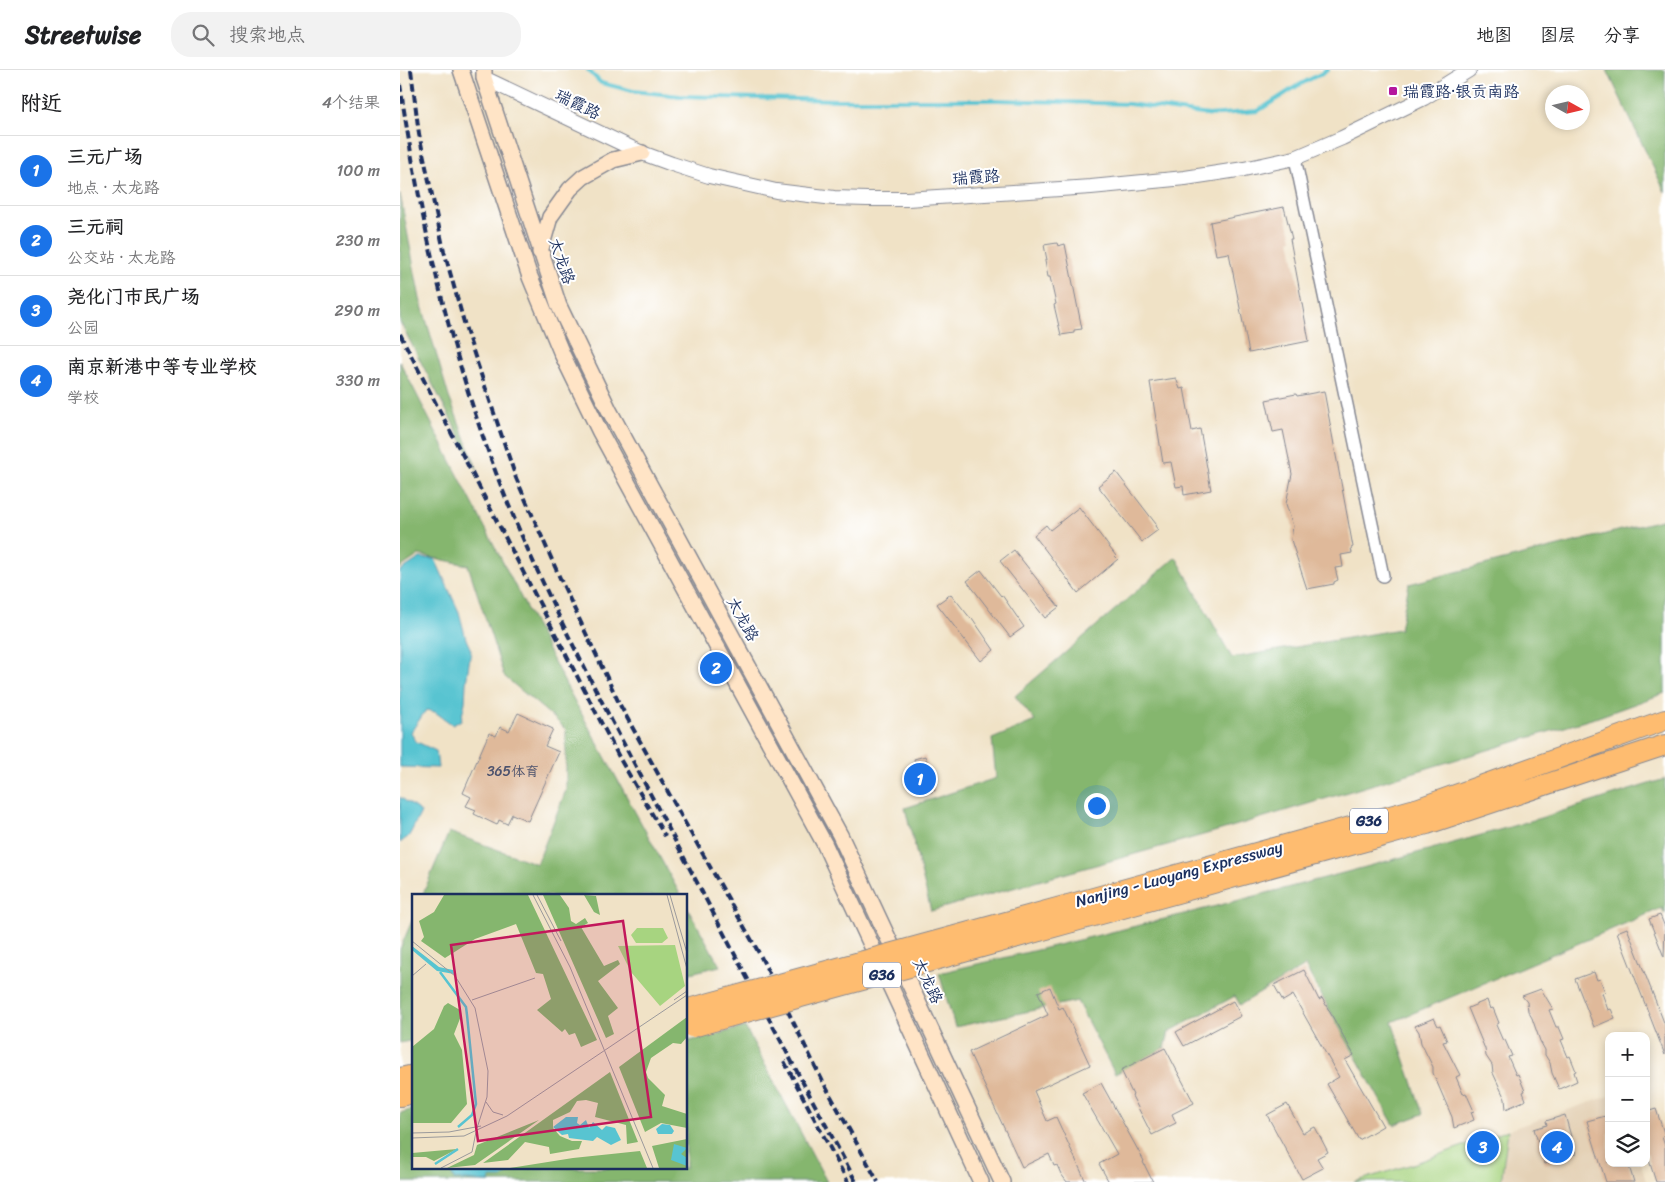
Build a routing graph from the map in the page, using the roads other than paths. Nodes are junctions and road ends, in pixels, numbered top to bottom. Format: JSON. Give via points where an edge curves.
{"nodes":[{"id":1,"x":461,"y":70,"type":"edge"},
{"id":2,"x":1469,"y":70,"type":"edge"},
{"id":3,"x":480,"y":73,"type":"edge"},
{"id":4,"x":642,"y":154,"type":"junction"},
{"id":5,"x":1295,"y":158,"type":"junction"},
{"id":6,"x":540,"y":252,"type":"junction"},
{"id":7,"x":1383,"y":576,"type":"dead end"},
{"id":8,"x":1665,"y":720,"type":"edge"},
{"id":9,"x":1665,"y":745,"type":"edge"},
{"id":10,"x":1070,"y":913,"type":"junction"},
{"id":11,"x":688,"y":1018,"type":"edge"},
{"id":12,"x":981,"y":1182,"type":"edge"},
{"id":13,"x":1002,"y":1182,"type":"edge"}],
"edges":[{"from":1,"to":12,"type":"main road","via":[[530,277],[562,354],[600,432],[824,843]]},
{"from":2,"to":5,"type":"street","name":"瑞霞路","via":[[1424,98]]},
{"from":3,"to":4,"type":"street","name":"瑞霞路"},
{"from":3,"to":6,"type":"main road","name":"太龙路"},
{"from":4,"to":5,"type":"street","name":"瑞霞路","via":[[709,176],[776,191],[867,199],[1091,187],[1184,178]]},
{"from":4,"to":6,"type":"main road","via":[[613,160],[583,177],[570,189],[550,217]]},
{"from":5,"to":7,"type":"street"},
{"from":6,"to":13,"type":"main road","name":"太龙路","via":[[558,306],[609,410],[840,835]]},
{"from":8,"to":10,"type":"highway","name":"Nanjing - Luoyang Expressway","number":"G36","via":[[1419,808]]},
{"from":9,"to":10,"type":"highway","name":"Nanjing - Luoyang Expressway","number":"G36","via":[[1427,824]]},
{"from":10,"to":11,"type":"highway","name":"Nanjing - Luoyang Expressway","number":"G36","bridge":true}]}
